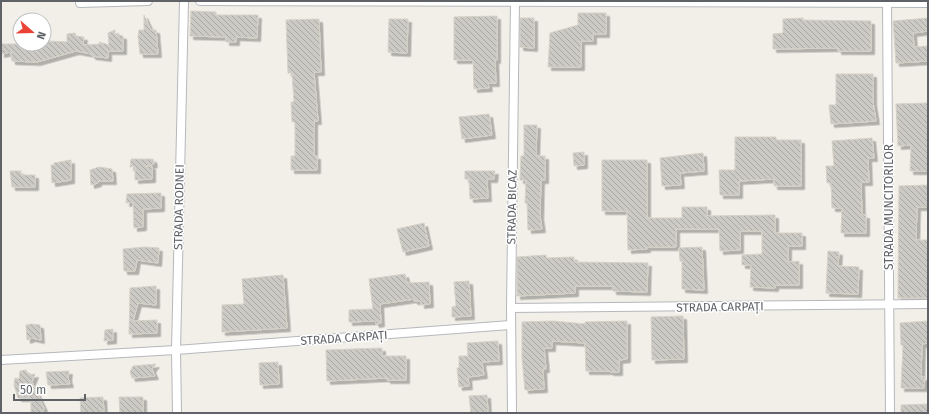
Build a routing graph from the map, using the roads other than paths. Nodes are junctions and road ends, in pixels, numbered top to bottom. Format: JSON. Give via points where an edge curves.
{"nodes":[{"id":1,"x":134,"y":1,"type":"edge"},
{"id":2,"x":148,"y":1,"type":"edge"},
{"id":3,"x":184,"y":1,"type":"edge"},
{"id":4,"x":200,"y":1,"type":"edge"},
{"id":5,"x":515,"y":2,"type":"edge"},
{"id":6,"x":888,"y":2,"type":"edge"},
{"id":7,"x":80,"y":3,"type":"dead end"},
{"id":8,"x":928,"y":3,"type":"edge"},
{"id":9,"x":890,"y":304,"type":"junction"},
{"id":10,"x":928,"y":304,"type":"edge"},
{"id":11,"x":511,"y":308,"type":"junction"},
{"id":12,"x":511,"y":325,"type":"junction"},
{"id":13,"x":176,"y":350,"type":"junction"},
{"id":14,"x":1,"y":360,"type":"edge"},
{"id":15,"x":177,"y":413,"type":"edge"},
{"id":16,"x":512,"y":413,"type":"edge"},
{"id":17,"x":890,"y":413,"type":"edge"}],
"edges":[{"from":1,"to":2,"type":"street"},
{"from":1,"to":7,"type":"street"},
{"from":3,"to":13,"type":"street","name":"STRADA RODNEI"},
{"from":4,"to":5,"type":"street"},
{"from":5,"to":6,"type":"street"},
{"from":5,"to":11,"type":"street","name":"STRADA BICAZ"},
{"from":6,"to":8,"type":"street"},
{"from":6,"to":9,"type":"street","name":"STRADA MUNCITORILOR"},
{"from":9,"to":10,"type":"street","name":"STRADA CARPAȚI"},
{"from":9,"to":11,"type":"street","name":"STRADA CARPAȚI"},
{"from":9,"to":17,"type":"street","name":"STRADA MUNCITORILOR"},
{"from":11,"to":12,"type":"street","name":"STRADA BICAZ"},
{"from":12,"to":13,"type":"street","name":"STRADA CARPAȚI"},
{"from":12,"to":16,"type":"street","name":"STRADA BICAZ"},
{"from":13,"to":14,"type":"street","name":"STRADA CARPAȚI"},
{"from":13,"to":15,"type":"street","name":"STRADA RODNEI"}]}
